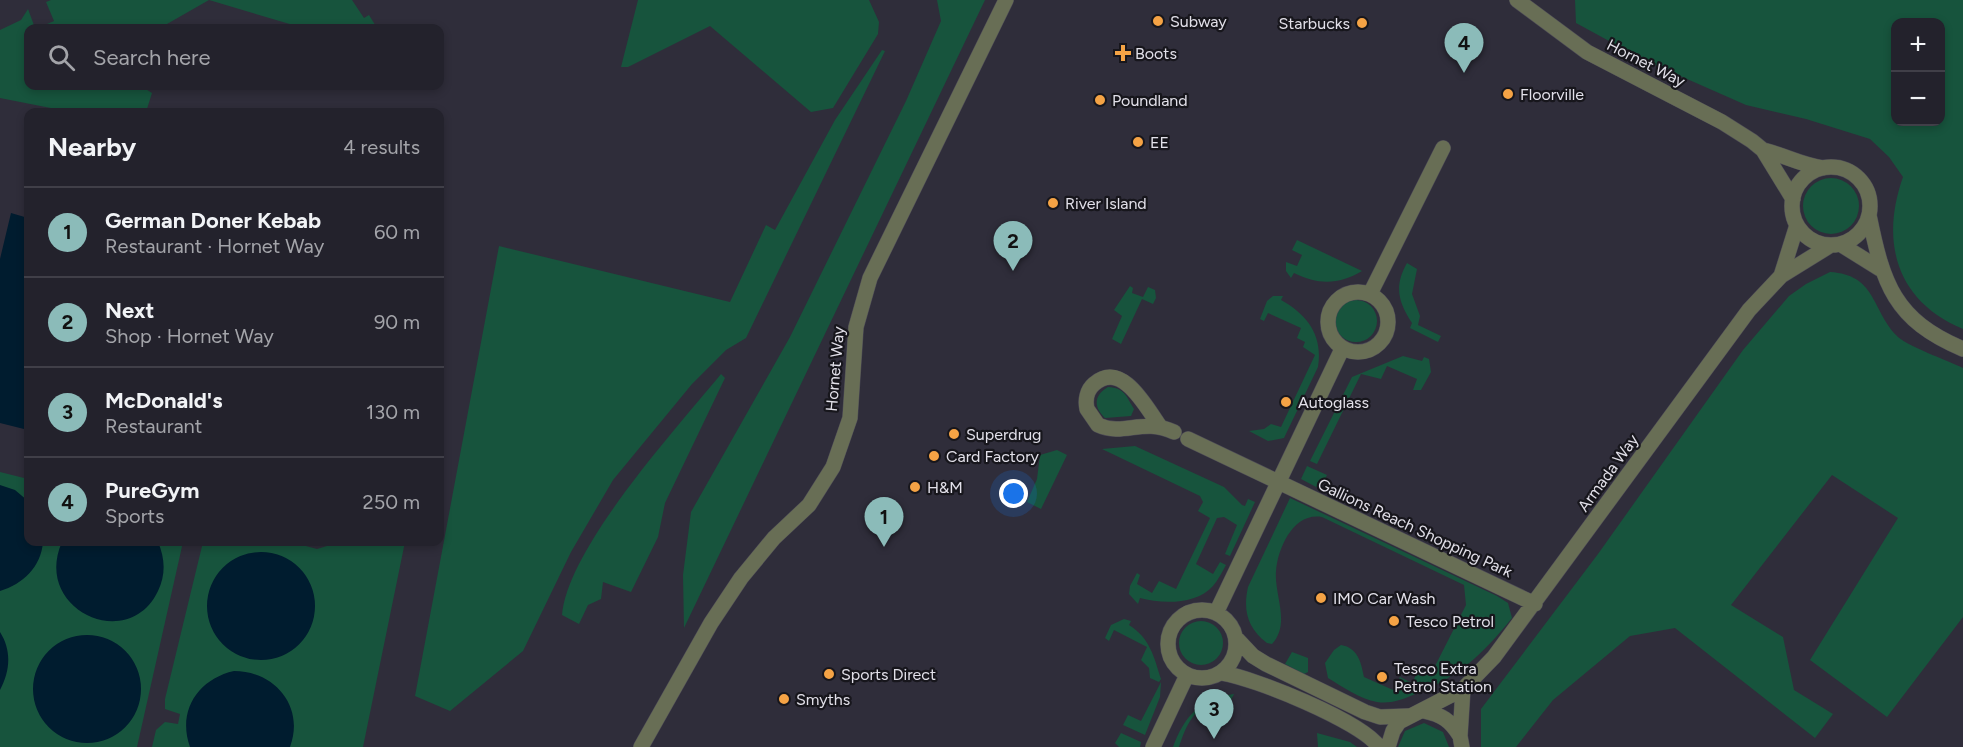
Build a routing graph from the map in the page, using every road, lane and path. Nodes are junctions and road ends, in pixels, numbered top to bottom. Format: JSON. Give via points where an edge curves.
{"nodes":[{"id":1,"x":1006,"y":0,"type":"edge"},
{"id":2,"x":1517,"y":0,"type":"edge"},
{"id":3,"x":1443,"y":148,"type":"dead end"},
{"id":4,"x":1763,"y":150,"type":"junction"},
{"id":5,"x":1822,"y":168,"type":"junction"},
{"id":6,"x":1793,"y":199,"type":"junction"},
{"id":7,"x":1869,"y":216,"type":"junction"},
{"id":8,"x":1797,"y":225,"type":"junction"},
{"id":9,"x":1835,"y":245,"type":"junction"},
{"id":10,"x":1880,"y":269,"type":"junction"},
{"id":11,"x":1781,"y":276,"type":"junction"},
{"id":12,"x":1371,"y":294,"type":"junction"},
{"id":13,"x":1342,"y":349,"type":"junction"},
{"id":14,"x":1963,"y":349,"type":"edge"},
{"id":15,"x":1159,"y":425,"type":"junction"},
{"id":16,"x":1174,"y":432,"type":"dead end"},
{"id":17,"x":1188,"y":439,"type":"dead end"},
{"id":18,"x":1279,"y":484,"type":"junction"},
{"id":19,"x":1535,"y":604,"type":"junction"},
{"id":20,"x":1216,"y":613,"type":"junction"},
{"id":21,"x":1236,"y":638,"type":"junction"},
{"id":22,"x":1222,"y":673,"type":"junction"},
{"id":23,"x":1187,"y":675,"type":"junction"},
{"id":24,"x":1463,"y":689,"type":"junction"},
{"id":25,"x":1424,"y":711,"type":"junction"},
{"id":26,"x":1408,"y":716,"type":"junction"},
{"id":27,"x":1461,"y":742,"type":"edge"},
{"id":28,"x":641,"y":747,"type":"edge"},
{"id":29,"x":1153,"y":747,"type":"edge"},
{"id":30,"x":1379,"y":747,"type":"edge"},
{"id":31,"x":1388,"y":747,"type":"edge"}],
"edges":[{"from":1,"to":28,"type":"street","name":"Hornet Way","via":[[870,278],[856,327],[850,418],[833,467],[809,505],[774,538],[741,578]]},
{"from":2,"to":4,"type":"street","name":"Hornet Way","via":[[1587,52],[1722,122]]},
{"from":3,"to":12,"type":"street"},
{"from":4,"to":5,"type":"street","name":"Hornet Way","via":[[1800,165]]},
{"from":4,"to":6,"type":"street","name":"Hornet Way"},
{"from":5,"to":6,"type":"street","via":[[1798,185]]},
{"from":5,"to":7,"type":"street","via":[[1841,169],[1858,178],[1868,194]]},
{"from":6,"to":8,"type":"street","name":"Armada Way"},
{"from":7,"to":9,"type":"street","name":"Armada Way","via":[[1858,234]]},
{"from":7,"to":10,"type":"street"},
{"from":8,"to":9,"type":"street","via":[[1811,240]]},
{"from":8,"to":11,"type":"street","name":"Armada Way"},
{"from":9,"to":10,"type":"street"},
{"from":9,"to":11,"type":"street","name":"Armada Way"},
{"from":10,"to":14,"type":"street","via":[[1913,320]]},
{"from":11,"to":19,"type":"street","name":"Armada Way","via":[[1749,310]]},
{"from":12,"to":13,"type":"street","via":[[1352,292],[1331,308],[1327,326]]},
{"from":12,"to":13,"type":"street","via":[[1384,307],[1386,334],[1367,352]]},
{"from":13,"to":18,"type":"street"},
{"from":15,"to":15,"type":"street","via":[[1118,430],[1098,425],[1087,409],[1090,387],[1110,377],[1128,384]]},
{"from":15,"to":16,"type":"street"},
{"from":17,"to":18,"type":"street","name":"Gallions Reach Shopping Park"},
{"from":18,"to":19,"type":"street","name":"Gallions Reach Shopping Park"},
{"from":18,"to":20,"type":"street"},
{"from":19,"to":24,"type":"street","name":"Armada Way"},
{"from":20,"to":21,"type":"street","via":[[1225,619]]},
{"from":20,"to":23,"type":"street","via":[[1196,611],[1172,629],[1168,640],[1172,660]]},
{"from":21,"to":22,"type":"street","via":[[1234,657]]},
{"from":21,"to":26,"type":"street","via":[[1266,664],[1365,712],[1380,717]]},
{"from":22,"to":23,"type":"street","via":[[1204,679]]},
{"from":22,"to":30,"type":"street","via":[[1242,676],[1297,700],[1356,728]]},
{"from":23,"to":29,"type":"street"},
{"from":24,"to":25,"type":"street","name":"Armada Way"},
{"from":24,"to":27,"type":"street"},
{"from":25,"to":26,"type":"street","name":"Armada Way"},
{"from":25,"to":27,"type":"street","via":[[1439,714],[1452,723]]},
{"from":26,"to":31,"type":"street","via":[[1393,731]]}]}
